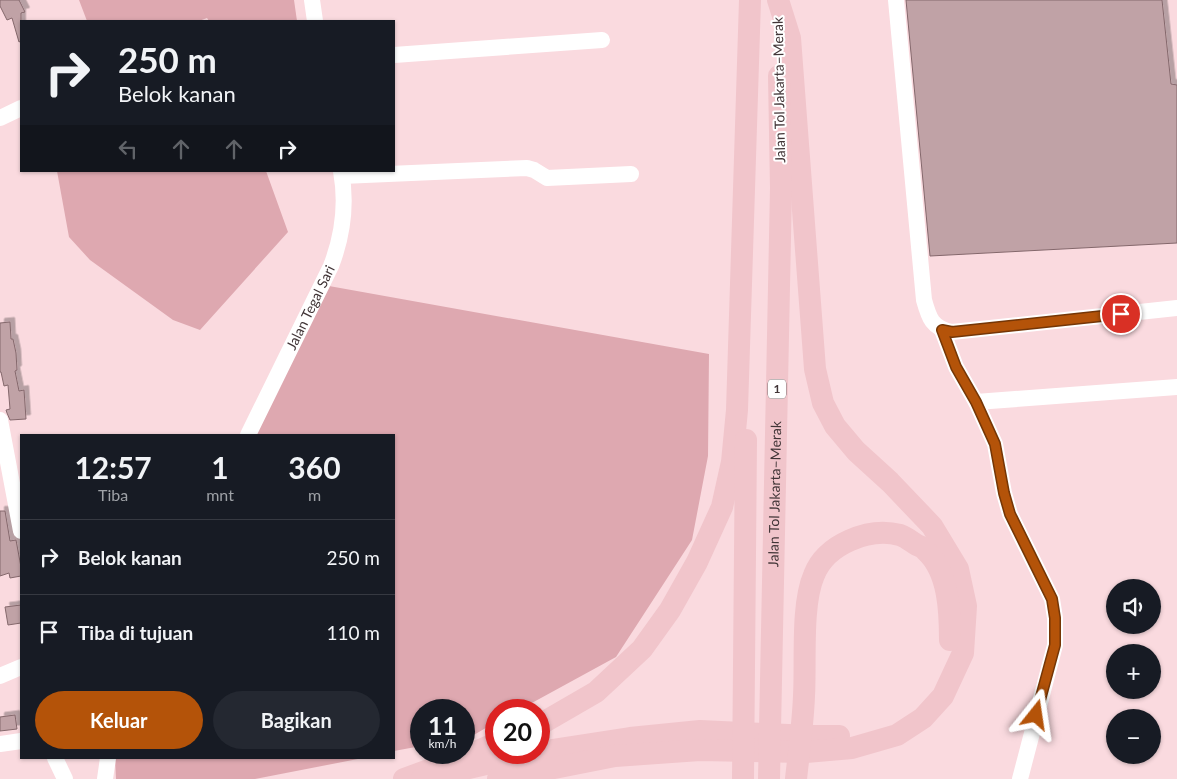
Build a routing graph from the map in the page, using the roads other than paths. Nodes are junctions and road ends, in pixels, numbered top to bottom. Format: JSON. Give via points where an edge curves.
{"nodes":[{"id":1,"x":312,"y":0,"type":"edge"},
{"id":2,"x":750,"y":0,"type":"edge"},
{"id":3,"x":777,"y":0,"type":"edge"},
{"id":4,"x":896,"y":0,"type":"edge"},
{"id":5,"x":315,"y":20,"type":"edge"},
{"id":6,"x":602,"y":40,"type":"dead end"},
{"id":7,"x":395,"y":55,"type":"edge"},
{"id":8,"x":20,"y":108,"type":"edge"},
{"id":9,"x":0,"y":118,"type":"edge"},
{"id":10,"x":379,"y":172,"type":"edge"},
{"id":11,"x":395,"y":172,"type":"edge"},
{"id":12,"x":342,"y":173,"type":"edge"},
{"id":13,"x":631,"y":174,"type":"dead end"},
{"id":14,"x":1177,"y":308,"type":"edge"},
{"id":15,"x":942,"y":330,"type":"junction"},
{"id":16,"x":1177,"y":387,"type":"edge"},
{"id":17,"x":976,"y":402,"type":"junction"},
{"id":18,"x":0,"y":420,"type":"edge"},
{"id":19,"x":248,"y":434,"type":"edge"},
{"id":20,"x":20,"y":526,"type":"edge"},
{"id":21,"x":20,"y":667,"type":"edge"},
{"id":22,"x":0,"y":676,"type":"edge"},
{"id":23,"x":550,"y":719,"type":"edge"},
{"id":24,"x":700,"y":740,"type":"junction"},
{"id":25,"x":20,"y":741,"type":"edge"},
{"id":26,"x":0,"y":744,"type":"edge"},
{"id":27,"x":808,"y":744,"type":"junction"},
{"id":28,"x":485,"y":748,"type":"edge"},
{"id":29,"x":550,"y":750,"type":"edge"},
{"id":30,"x":55,"y":759,"type":"edge"},
{"id":31,"x":108,"y":759,"type":"edge"},
{"id":32,"x":486,"y":764,"type":"edge"},
{"id":33,"x":65,"y":779,"type":"edge"},
{"id":34,"x":105,"y":779,"type":"edge"},
{"id":35,"x":404,"y":779,"type":"edge"},
{"id":36,"x":422,"y":779,"type":"edge"},
{"id":37,"x":498,"y":779,"type":"edge"},
{"id":38,"x":743,"y":779,"type":"edge"},
{"id":39,"x":769,"y":779,"type":"edge"},
{"id":40,"x":796,"y":779,"type":"edge"},
{"id":41,"x":1020,"y":779,"type":"edge"}],
"edges":[{"from":1,"to":5,"type":"street"},
{"from":2,"to":23,"type":"highway","via":[[736,410],[732,462],[722,507],[670,610],[642,649],[596,692]]},
{"from":2,"to":38,"type":"highway","name":"Jalan Tol Jakarta–Merak"},
{"from":3,"to":27,"type":"highway","via":[[790,38],[815,369],[823,403],[835,426],[856,451],[932,526],[958,569],[966,606],[963,653],[942,696],[923,718],[896,735],[852,748]]},
{"from":3,"to":39,"type":"highway","name":"Jalan Tol Jakarta–Merak","number":"1","via":[[781,188]]},
{"from":4,"to":15,"type":"street","via":[[924,300],[929,316]]},
{"from":6,"to":7,"type":"street"},
{"from":8,"to":9,"type":"street"},
{"from":10,"to":12,"type":"street"},
{"from":11,"to":13,"type":"street","via":[[527,168],[547,178]]},
{"from":12,"to":19,"type":"street","name":"Jalan Tegal Sari","via":[[344,216],[331,266]]},
{"from":14,"to":15,"type":"street","via":[[952,332]]},
{"from":15,"to":17,"type":"street","via":[[956,367]]},
{"from":16,"to":17,"type":"street"},
{"from":17,"to":41,"type":"street","via":[[995,444],[1010,514],[1052,599],[1055,618],[1055,645]]},
{"from":18,"to":20,"type":"street"},
{"from":21,"to":22,"type":"street"},
{"from":24,"to":27,"type":"highway"},
{"from":24,"to":29,"type":"highway","via":[[630,738]]},
{"from":24,"to":37,"type":"highway"},
{"from":25,"to":26,"type":"street"},
{"from":27,"to":40,"type":"highway","via":[[894,724],[916,709],[935,688],[950,646],[950,610],[941,573],[926,550],[901,535],[871,533],[844,542],[822,560],[814,574],[808,591],[804,697]]},
{"from":28,"to":35,"type":"highway"},
{"from":30,"to":33,"type":"street"},
{"from":31,"to":34,"type":"street"},
{"from":32,"to":36,"type":"highway"}]}
